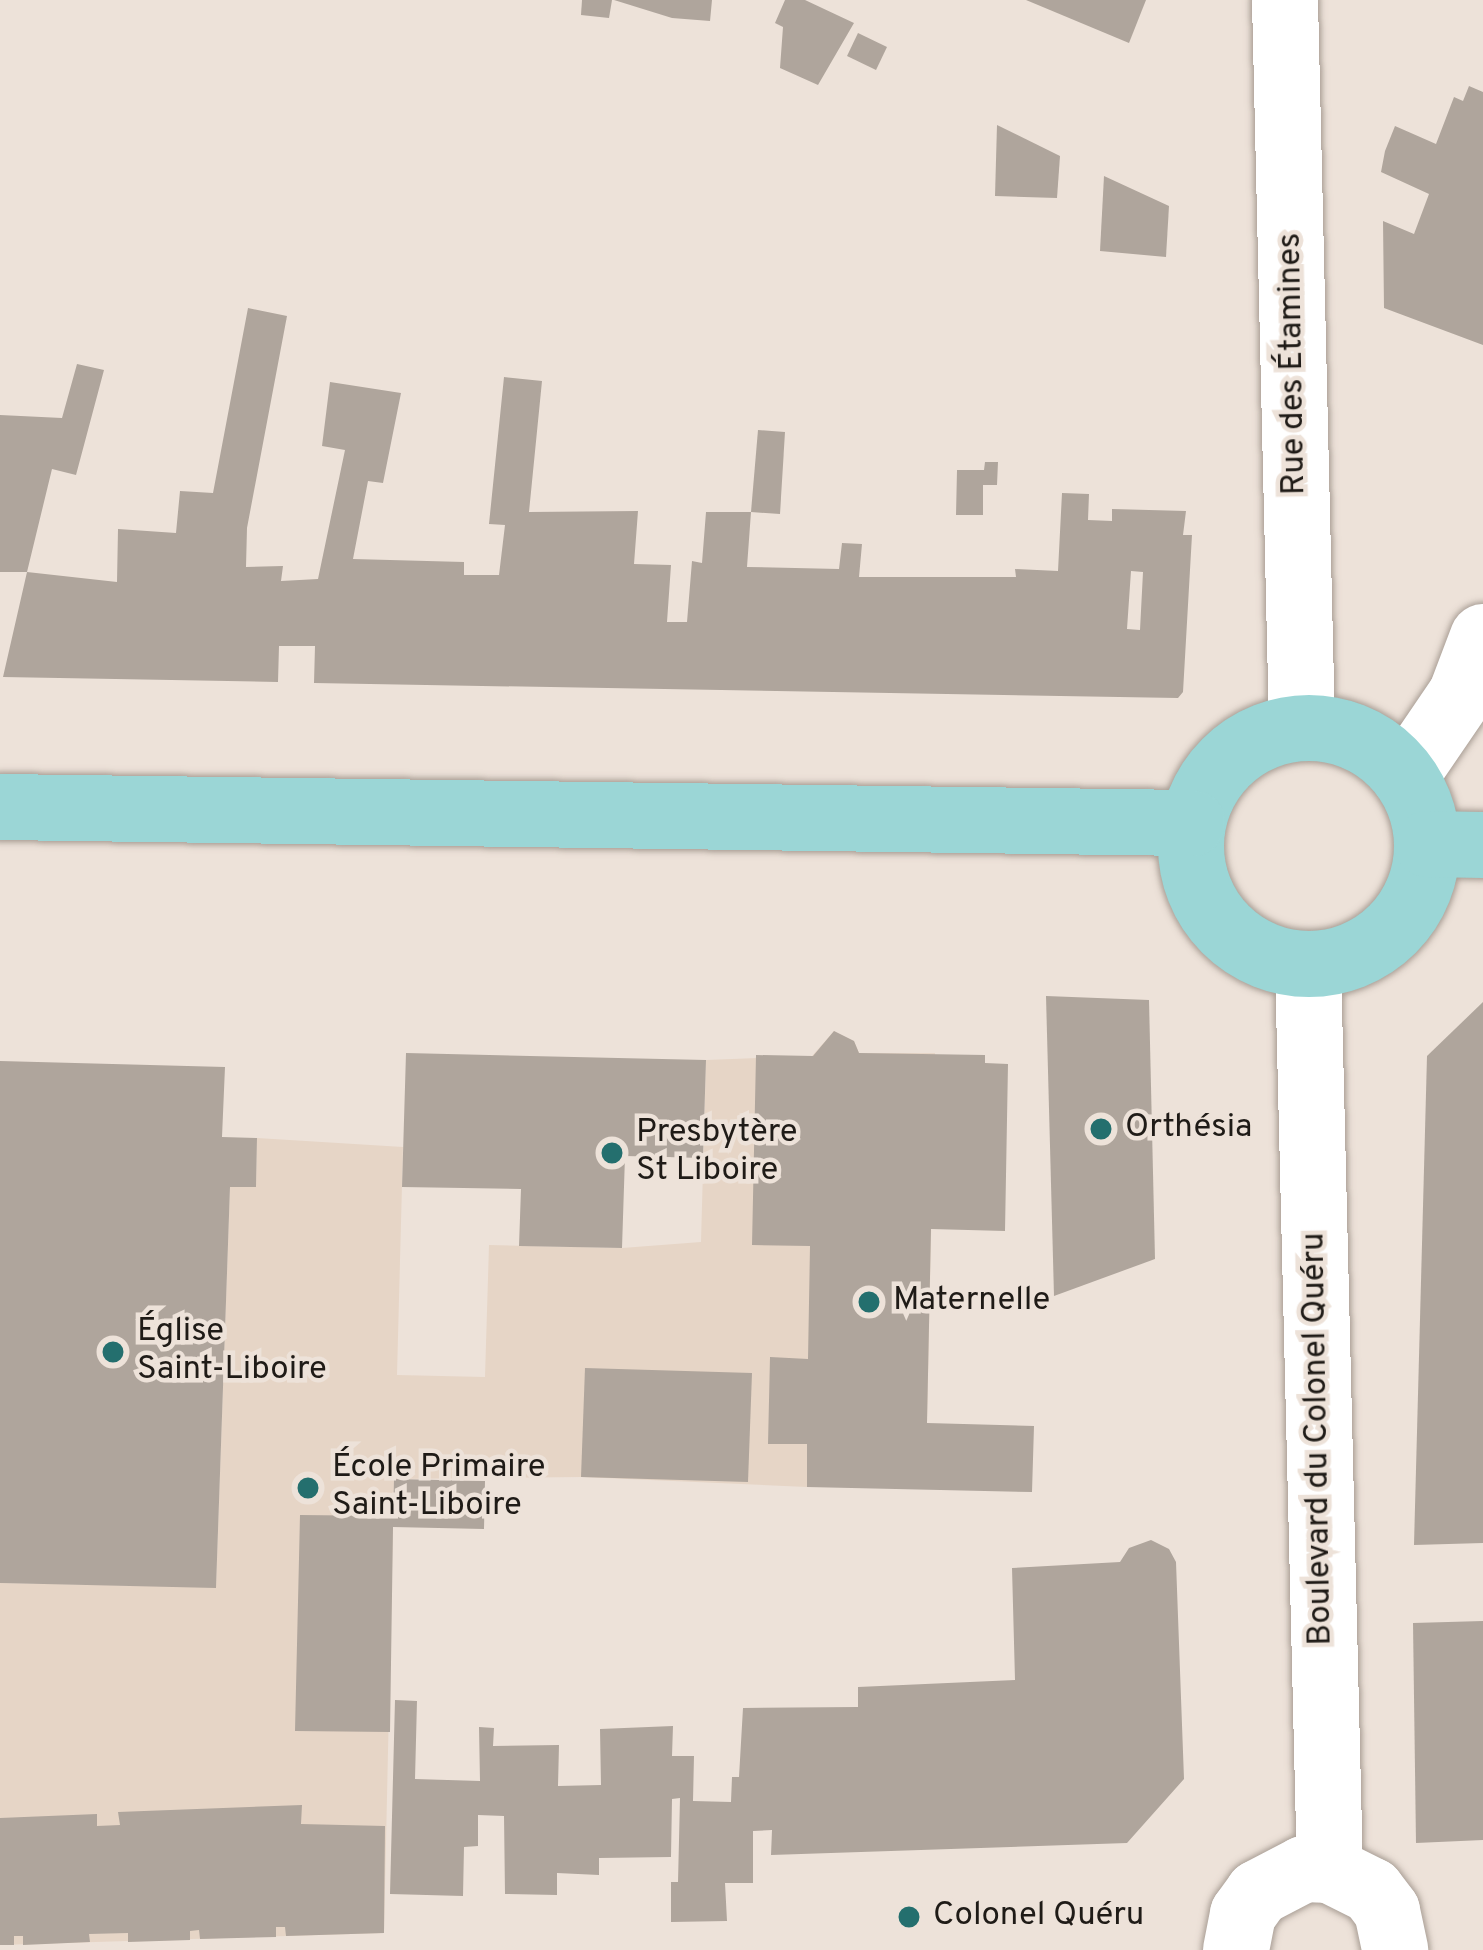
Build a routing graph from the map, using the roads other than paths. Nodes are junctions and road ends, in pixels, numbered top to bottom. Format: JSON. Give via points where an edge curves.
{"nodes":[{"id":1,"x":1285,"y":0,"type":"edge"},
{"id":2,"x":1483,"y":637,"type":"edge"},
{"id":3,"x":1302,"y":728,"type":"junction"},
{"id":4,"x":1405,"y":776,"type":"junction"},
{"id":5,"x":0,"y":807,"type":"edge"},
{"id":6,"x":1192,"y":823,"type":"junction"},
{"id":7,"x":1455,"y":844,"type":"edge"},
{"id":8,"x":1308,"y":964,"type":"junction"},
{"id":9,"x":1329,"y":1854,"type":"junction"},
{"id":10,"x":1236,"y":1950,"type":"edge"},
{"id":11,"x":1395,"y":1950,"type":"edge"}],
"edges":[{"from":1,"to":3,"type":"street","name":"Rue des Étamines"},
{"from":2,"to":4,"type":"street","via":[[1461,695]]},
{"from":3,"to":4,"type":"main road","via":[[1365,741]]},
{"from":3,"to":6,"type":"main road","via":[[1259,739],[1228,760]]},
{"from":4,"to":7,"type":"main road","via":[[1424,816]]},
{"from":5,"to":6,"type":"main road"},
{"from":6,"to":8,"type":"main road","via":[[1198,881],[1226,932],[1260,954]]},
{"from":7,"to":8,"type":"main road","via":[[1403,919],[1373,946]]},
{"from":8,"to":9,"type":"street","name":"Boulevard du Colonel Quéru"},
{"from":9,"to":10,"type":"street","via":[[1258,1893],[1243,1914]]},
{"from":9,"to":11,"type":"street","via":[[1387,1911]]}]}
